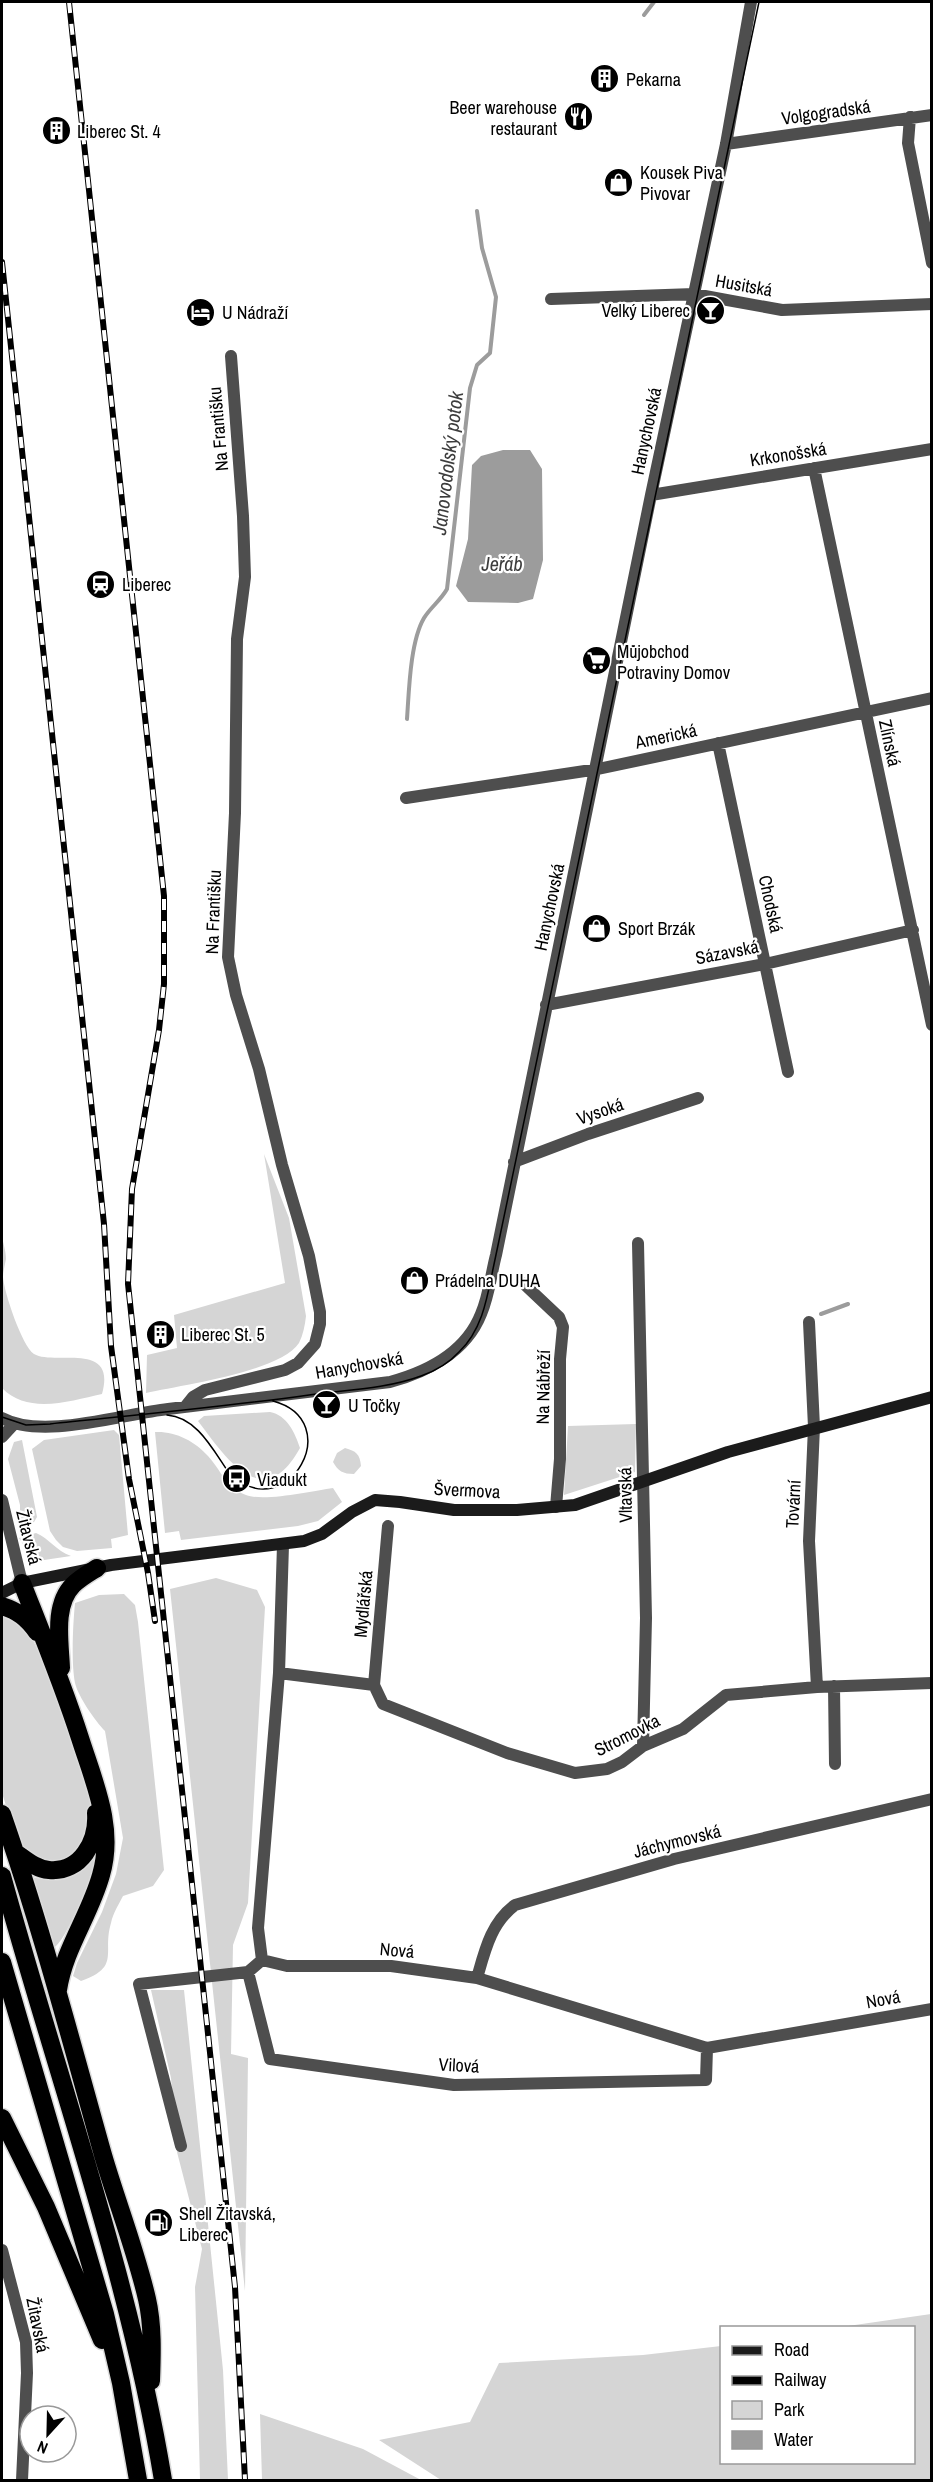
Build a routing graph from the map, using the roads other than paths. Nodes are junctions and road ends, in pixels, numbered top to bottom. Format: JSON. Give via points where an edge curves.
{"nodes":[{"id":1,"x":751,"y":2,"type":"edge"},
{"id":2,"x":932,"y":115,"type":"edge"},
{"id":3,"x":910,"y":117,"type":"junction"},
{"id":4,"x":726,"y":144,"type":"junction"},
{"id":5,"x":932,"y":262,"type":"edge"},
{"id":6,"x":694,"y":294,"type":"junction"},
{"id":7,"x":550,"y":299,"type":"dead end"},
{"id":8,"x":932,"y":304,"type":"edge"},
{"id":9,"x":231,"y":356,"type":"dead end"},
{"id":10,"x":932,"y":449,"type":"edge"},
{"id":11,"x":814,"y":468,"type":"junction"},
{"id":12,"x":651,"y":495,"type":"junction"},
{"id":13,"x":932,"y":698,"type":"edge"},
{"id":14,"x":865,"y":713,"type":"junction"},
{"id":15,"x":718,"y":742,"type":"junction"},
{"id":16,"x":596,"y":769,"type":"junction"},
{"id":17,"x":406,"y":798,"type":"dead end"},
{"id":18,"x":913,"y":930,"type":"junction"},
{"id":19,"x":765,"y":964,"type":"junction"},
{"id":20,"x":546,"y":1005,"type":"junction"},
{"id":21,"x":932,"y":1025,"type":"edge"},
{"id":22,"x":788,"y":1072,"type":"dead end"},
{"id":23,"x":698,"y":1098,"type":"dead end"},
{"id":24,"x":514,"y":1162,"type":"junction"},
{"id":25,"x":638,"y":1244,"type":"dead end"},
{"id":26,"x":523,"y":1283,"type":"dead end"},
{"id":27,"x":809,"y":1322,"type":"dead end"},
{"id":28,"x":932,"y":1397,"type":"edge"},
{"id":29,"x":185,"y":1407,"type":"junction"},
{"id":30,"x":2,"y":1418,"type":"edge"},
{"id":31,"x":14,"y":1424,"type":"junction"},
{"id":32,"x":814,"y":1427,"type":"junction"},
{"id":33,"x":2,"y":1437,"type":"edge"},
{"id":34,"x":643,"y":1482,"type":"junction"},
{"id":35,"x":2,"y":1500,"type":"edge"},
{"id":36,"x":556,"y":1508,"type":"junction"},
{"id":37,"x":388,"y":1526,"type":"dead end"},
{"id":38,"x":283,"y":1545,"type":"junction"},
{"id":39,"x":97,"y":1568,"type":"junction"},
{"id":40,"x":22,"y":1583,"type":"junction"},
{"id":41,"x":2,"y":1593,"type":"edge"},
{"id":42,"x":2,"y":1606,"type":"edge"},
{"id":43,"x":279,"y":1673,"type":"junction"},
{"id":44,"x":61,"y":1682,"type":"junction"},
{"id":45,"x":932,"y":1683,"type":"edge"},
{"id":46,"x":374,"y":1685,"type":"junction"},
{"id":47,"x":834,"y":1686,"type":"junction"},
{"id":48,"x":817,"y":1687,"type":"junction"},
{"id":49,"x":643,"y":1746,"type":"junction"},
{"id":50,"x":835,"y":1764,"type":"dead end"},
{"id":51,"x":97,"y":1791,"type":"junction"},
{"id":52,"x":932,"y":1799,"type":"edge"},
{"id":53,"x":2,"y":1814,"type":"edge"},
{"id":54,"x":16,"y":1853,"type":"junction"},
{"id":55,"x":2,"y":1876,"type":"edge"},
{"id":56,"x":262,"y":1959,"type":"junction"},
{"id":57,"x":2,"y":1962,"type":"edge"},
{"id":58,"x":248,"y":1972,"type":"junction"},
{"id":59,"x":477,"y":1978,"type":"junction"},
{"id":60,"x":57,"y":1995,"type":"junction"},
{"id":61,"x":932,"y":2009,"type":"edge"},
{"id":62,"x":707,"y":2048,"type":"junction"},
{"id":63,"x":2,"y":2118,"type":"edge"},
{"id":64,"x":182,"y":2146,"type":"dead end"},
{"id":65,"x":2,"y":2250,"type":"edge"},
{"id":66,"x":121,"y":2383,"type":"junction"},
{"id":67,"x":150,"y":2404,"type":"junction"},
{"id":68,"x":22,"y":2481,"type":"edge"},
{"id":69,"x":138,"y":2481,"type":"edge"},
{"id":70,"x":163,"y":2481,"type":"edge"}],
"edges":[{"from":1,"to":4,"type":"street","name":"Hanychovská"},
{"from":2,"to":3,"type":"street","name":"Volgogradská"},
{"from":3,"to":4,"type":"street","name":"Volgogradská"},
{"from":3,"to":5,"type":"street","via":[[908,143]]},
{"from":4,"to":6,"type":"street","name":"Hanychovská"},
{"from":6,"to":7,"type":"street","name":"Husitská"},
{"from":6,"to":8,"type":"street","name":"Husitská","via":[[782,310]]},
{"from":6,"to":12,"type":"street","name":"Hanychovská"},
{"from":9,"to":29,"type":"street","name":"Na Františku","via":[[244,577],[237,639],[236,813],[228,957],[309,1256],[320,1324],[315,1344],[298,1363],[285,1370],[205,1390]]},
{"from":10,"to":11,"type":"street","name":"Krkonošská"},
{"from":11,"to":12,"type":"street","name":"Krkonošská"},
{"from":11,"to":14,"type":"street","name":"Zlínská"},
{"from":12,"to":16,"type":"street","name":"Hanychovská"},
{"from":13,"to":14,"type":"street","name":"Americká"},
{"from":14,"to":15,"type":"street","name":"Americká"},
{"from":14,"to":18,"type":"street","name":"Zlínská"},
{"from":15,"to":16,"type":"street","name":"Americká"},
{"from":15,"to":19,"type":"street","name":"Chodská"},
{"from":16,"to":17,"type":"street","name":"Americká"},
{"from":16,"to":20,"type":"street","name":"Hanychovská"},
{"from":18,"to":19,"type":"street","name":"Sázavská"},
{"from":18,"to":21,"type":"street","name":"Zlínská"},
{"from":19,"to":20,"type":"street","name":"Sázavská"},
{"from":19,"to":22,"type":"street","name":"Chodská"},
{"from":20,"to":24,"type":"street","name":"Hanychovská"},
{"from":23,"to":24,"type":"street","name":"Vysoká"},
{"from":24,"to":29,"type":"street","name":"Hanychovská","via":[[482,1313],[470,1334],[444,1358],[411,1376],[390,1382]]},
{"from":25,"to":34,"type":"street","name":"Vltavská"},
{"from":26,"to":36,"type":"street","name":"Na Nábřeží","via":[[559,1317],[563,1327]]},
{"from":27,"to":32,"type":"street","name":"Tovární"},
{"from":28,"to":32,"type":"street","name":"Švermova"},
{"from":29,"to":31,"type":"street","name":"Hanychovská","via":[[69,1425]]},
{"from":30,"to":31,"type":"street"},
{"from":31,"to":33,"type":"street"},
{"from":32,"to":34,"type":"street","name":"Švermova"},
{"from":32,"to":48,"type":"street","name":"Tovární","via":[[809,1541]]},
{"from":34,"to":36,"type":"street","name":"Švermova","via":[[597,1499]]},
{"from":34,"to":49,"type":"street","name":"Vltavská"},
{"from":35,"to":40,"type":"street","name":"Žitavská"},
{"from":36,"to":38,"type":"street","name":"Švermova","via":[[454,1510],[375,1500],[322,1534]]},
{"from":37,"to":46,"type":"street","name":"Mydlářská"},
{"from":38,"to":39,"type":"street","name":"Švermova"},
{"from":38,"to":43,"type":"street"},
{"from":39,"to":40,"type":"street","name":"Švermova"},
{"from":39,"to":44,"type":"highway","via":[[64,1596],[59,1618]]},
{"from":40,"to":41,"type":"street","name":"Švermova"},
{"from":40,"to":44,"type":"highway"},
{"from":42,"to":44,"type":"highway","via":[[27,1618]]},
{"from":43,"to":46,"type":"street"},
{"from":43,"to":56,"type":"street","via":[[258,1928]]},
{"from":44,"to":51,"type":"highway"},
{"from":45,"to":47,"type":"street","name":"Stromovka"},
{"from":46,"to":49,"type":"street","name":"Stromovka","via":[[383,1704],[507,1753],[575,1773],[607,1769]]},
{"from":47,"to":48,"type":"street","name":"Stromovka"},
{"from":47,"to":50,"type":"street"},
{"from":48,"to":49,"type":"street","name":"Stromovka","via":[[726,1695],[683,1729]]},
{"from":51,"to":54,"type":"highway","via":[[93,1841],[75,1863],[49,1870],[32,1865]]},
{"from":51,"to":60,"type":"highway","via":[[106,1838],[101,1875],[61,1972]]},
{"from":52,"to":59,"type":"street","name":"Jáchymovská","via":[[674,1859],[515,1905],[497,1922]]},
{"from":53,"to":54,"type":"highway"},
{"from":54,"to":60,"type":"highway"},
{"from":55,"to":67,"type":"highway","via":[[106,2229]]},
{"from":56,"to":58,"type":"street"},
{"from":56,"to":59,"type":"street","name":"Nová","via":[[287,1966],[391,1966]]},
{"from":57,"to":66,"type":"highway"},
{"from":58,"to":62,"type":"street","name":"Vilová","via":[[270,2060],[454,2085],[706,2080]]},
{"from":58,"to":64,"type":"street","via":[[139,1984]]},
{"from":59,"to":62,"type":"street","name":"Nová"},
{"from":60,"to":67,"type":"highway","via":[[147,2300],[153,2352]]},
{"from":61,"to":62,"type":"street","name":"Nová"},
{"from":63,"to":66,"type":"highway","via":[[46,2207]]},
{"from":65,"to":68,"type":"street","name":"Žitavská","via":[[26,2342]]},
{"from":66,"to":69,"type":"highway"},
{"from":67,"to":70,"type":"highway"}]}
